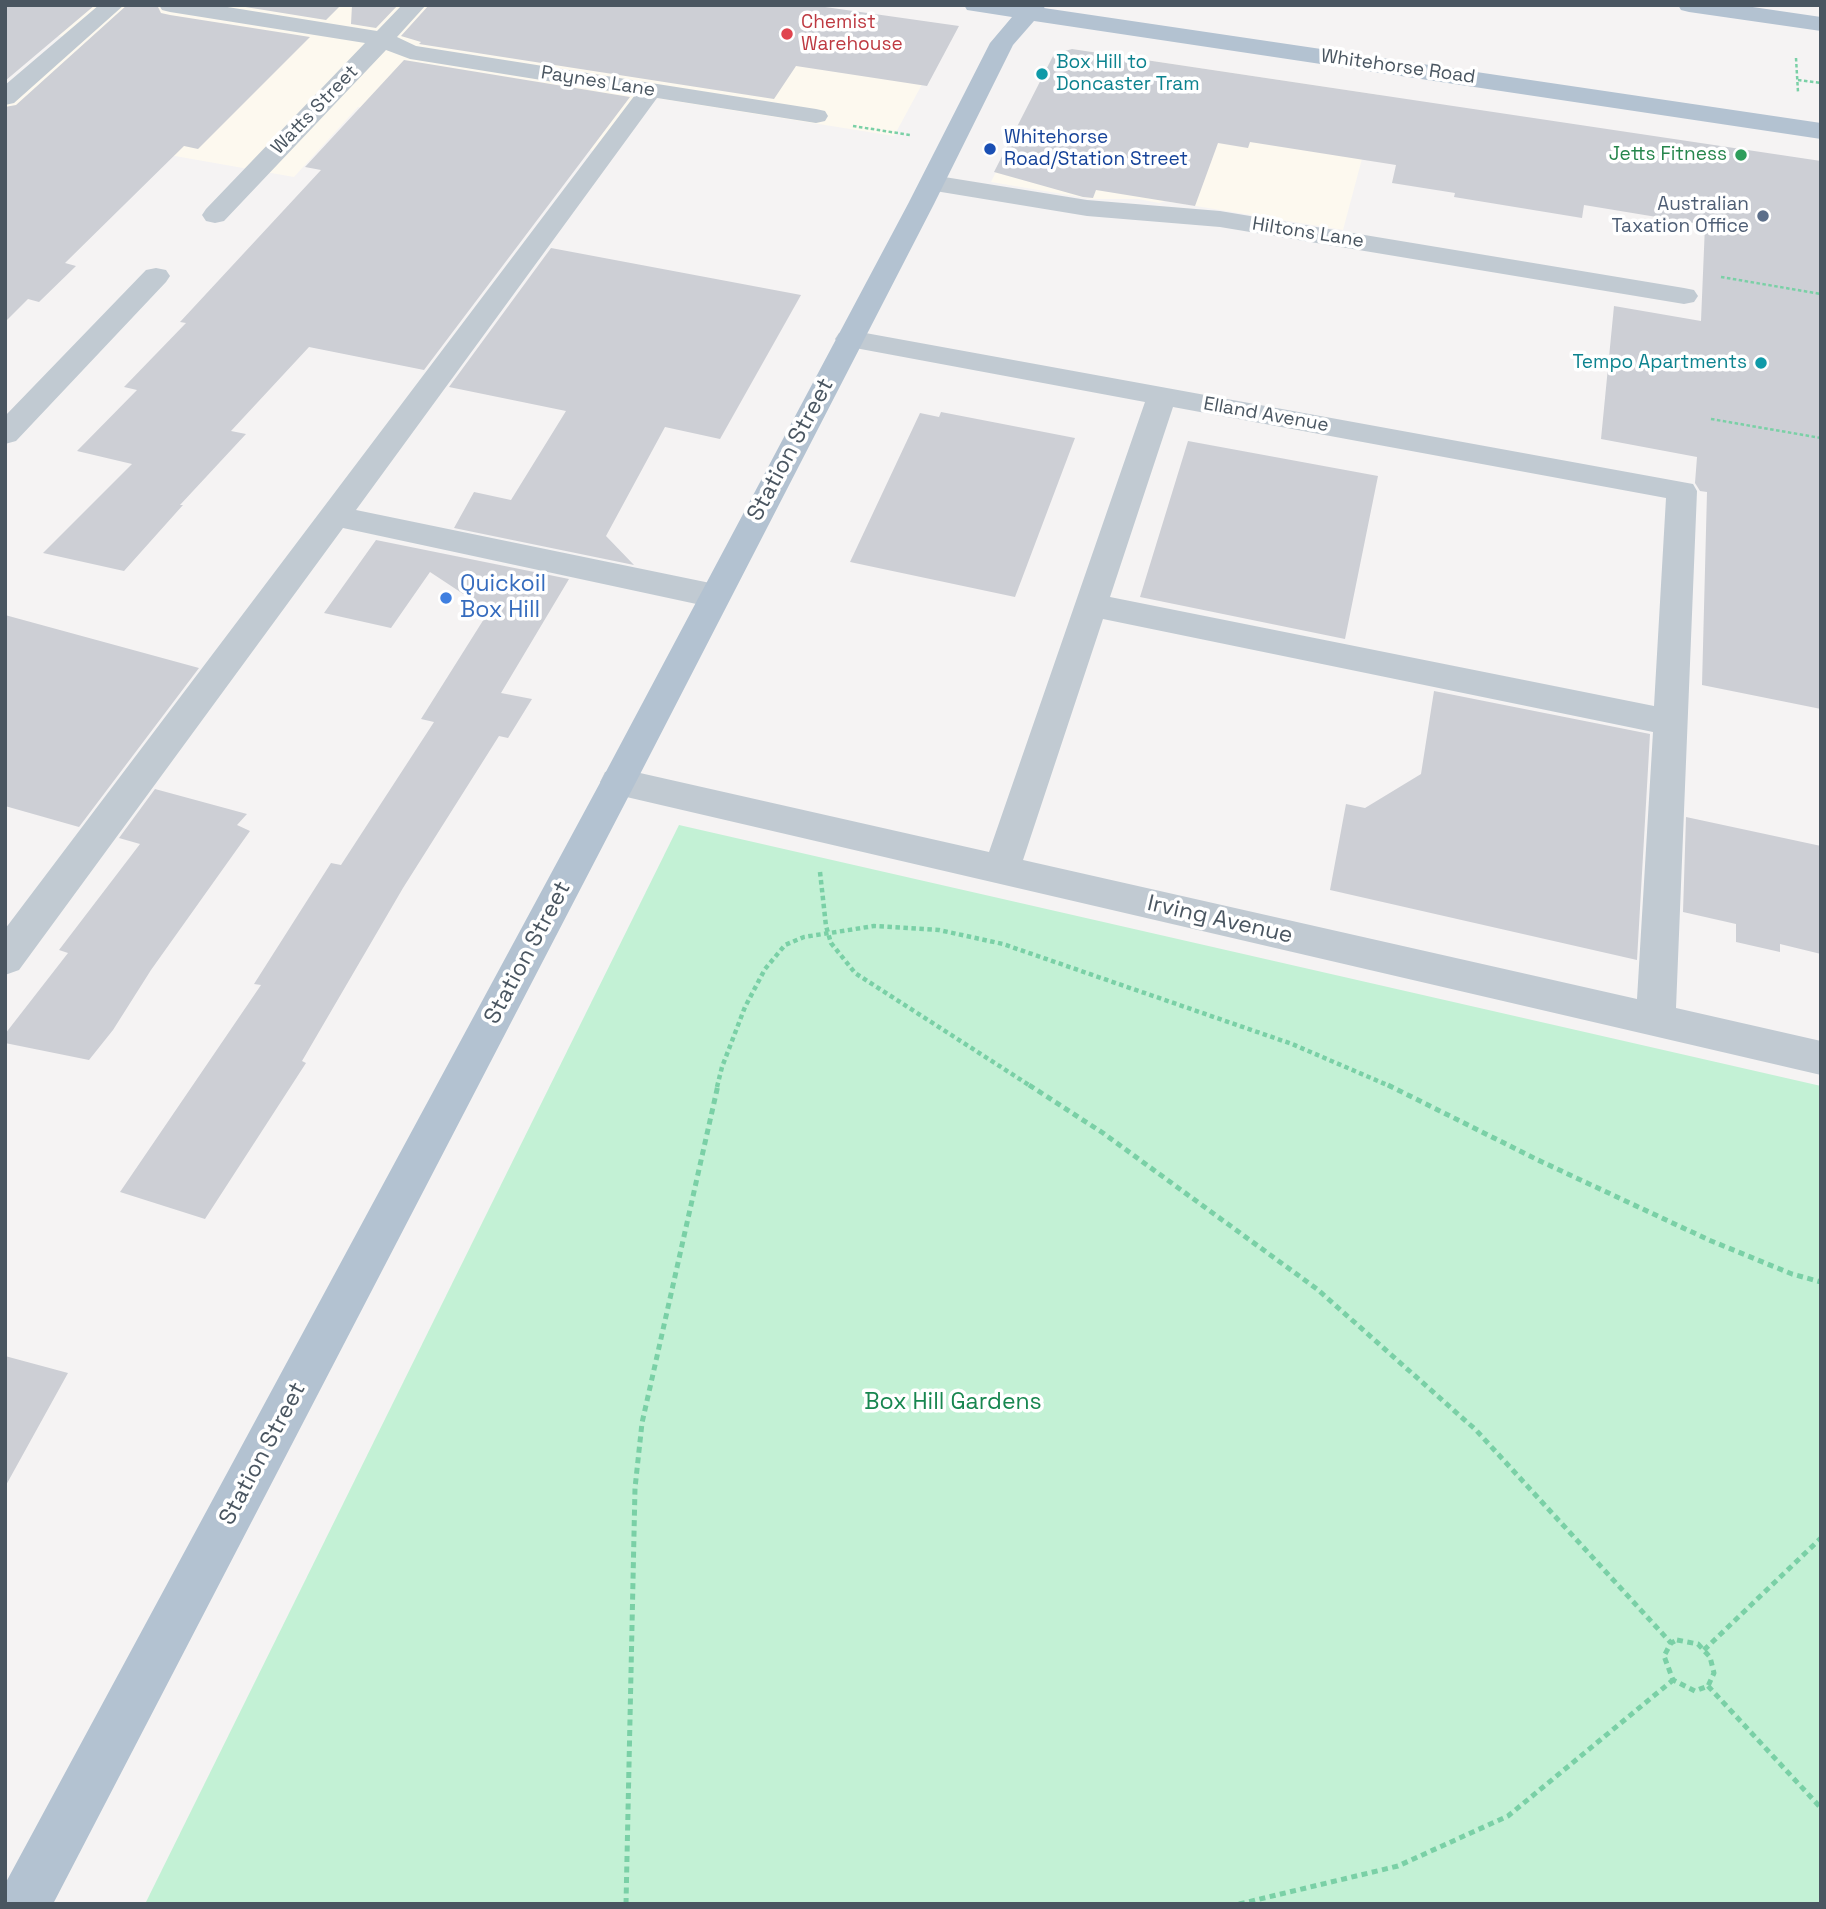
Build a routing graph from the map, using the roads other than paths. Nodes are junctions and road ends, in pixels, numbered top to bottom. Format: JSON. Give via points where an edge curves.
{"nodes":[{"id":1,"x":113,"y":5,"type":"edge"},
{"id":2,"x":170,"y":5,"type":"edge"},
{"id":3,"x":415,"y":5,"type":"edge"},
{"id":4,"x":975,"y":5,"type":"edge"},
{"id":5,"x":1689,"y":5,"type":"edge"},
{"id":6,"x":1032,"y":9,"type":"edge"},
{"id":7,"x":1821,"y":24,"type":"edge"},
{"id":8,"x":382,"y":39,"type":"junction"},
{"id":9,"x":651,"y":90,"type":"junction"},
{"id":10,"x":5,"y":98,"type":"edge"},
{"id":11,"x":816,"y":116,"type":"dead end"},
{"id":12,"x":1821,"y":131,"type":"edge"},
{"id":13,"x":932,"y":183,"type":"junction"},
{"id":14,"x":215,"y":215,"type":"dead end"},
{"id":15,"x":156,"y":276,"type":"dead end"},
{"id":16,"x":1684,"y":296,"type":"dead end"},
{"id":17,"x":849,"y":339,"type":"junction"},
{"id":18,"x":1162,"y":396,"type":"junction"},
{"id":19,"x":5,"y":434,"type":"edge"},
{"id":20,"x":336,"y":516,"type":"junction"},
{"id":21,"x":715,"y":596,"type":"junction"},
{"id":22,"x":1091,"y":605,"type":"junction"},
{"id":23,"x":1672,"y":723,"type":"junction"},
{"id":24,"x":618,"y":782,"type":"junction"},
{"id":25,"x":1001,"y":870,"type":"junction"},
{"id":26,"x":5,"y":959,"type":"edge"},
{"id":27,"x":1656,"y":1021,"type":"junction"},
{"id":28,"x":1821,"y":1058,"type":"edge"},
{"id":29,"x":24,"y":1904,"type":"edge"}],
"edges":[{"from":1,"to":10,"type":"street"},
{"from":2,"to":8,"type":"street","name":"Paynes Lane"},
{"from":3,"to":8,"type":"street","name":"Watts Street"},
{"from":4,"to":6,"type":"main road","name":"Whitehorse Road"},
{"from":5,"to":7,"type":"main road"},
{"from":6,"to":12,"type":"main road","name":"Whitehorse Road"},
{"from":6,"to":13,"type":"main road","name":"Station Street","via":[[1002,43]]},
{"from":8,"to":9,"type":"street","name":"Paynes Lane","via":[[410,52]]},
{"from":8,"to":14,"type":"street","name":"Watts Street"},
{"from":9,"to":11,"type":"street","name":"Paynes Lane"},
{"from":9,"to":20,"type":"street"},
{"from":13,"to":16,"type":"street","name":"Hiltons Lane","via":[[1087,208],[1220,219]]},
{"from":13,"to":17,"type":"main road","name":"Station Street"},
{"from":15,"to":19,"type":"street"},
{"from":17,"to":18,"type":"street","name":"Elland Avenue"},
{"from":17,"to":21,"type":"main road","name":"Station Street"},
{"from":18,"to":22,"type":"street"},
{"from":18,"to":23,"type":"street","name":"Elland Avenue","via":[[1682,491]]},
{"from":20,"to":21,"type":"street"},
{"from":20,"to":26,"type":"street"},
{"from":21,"to":24,"type":"main road","name":"Station Street"},
{"from":22,"to":23,"type":"street"},
{"from":22,"to":25,"type":"street"},
{"from":23,"to":27,"type":"street"},
{"from":24,"to":25,"type":"street","name":"Irving Avenue"},
{"from":24,"to":29,"type":"main road","name":"Station Street"},
{"from":25,"to":27,"type":"street","name":"Irving Avenue"},
{"from":27,"to":28,"type":"street","name":"Irving Avenue"}]}
